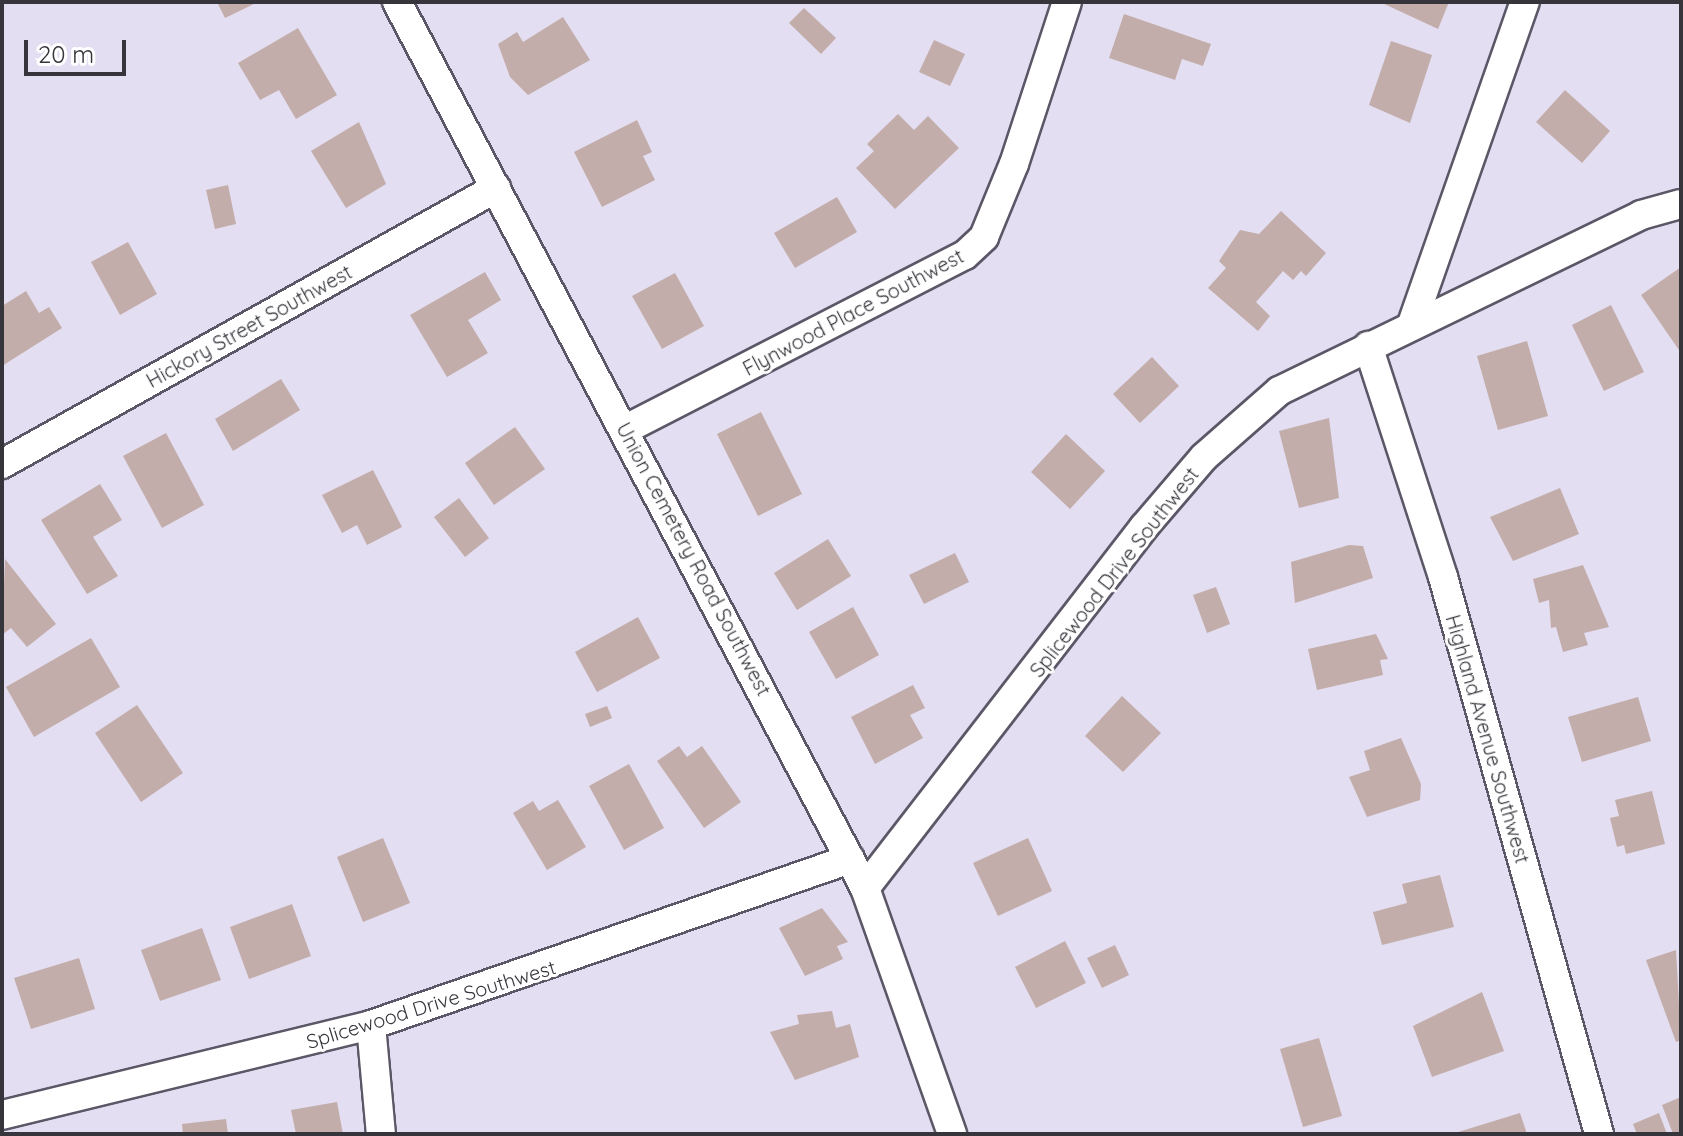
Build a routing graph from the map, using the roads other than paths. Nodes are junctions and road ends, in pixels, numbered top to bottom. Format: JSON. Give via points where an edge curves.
{"nodes":[{"id":1,"x":397,"y":2,"type":"edge"},
{"id":2,"x":1067,"y":2,"type":"edge"},
{"id":3,"x":1525,"y":2,"type":"edge"},
{"id":4,"x":496,"y":188,"type":"junction"},
{"id":5,"x":1681,"y":204,"type":"edge"},
{"id":6,"x":1412,"y":324,"type":"junction"},
{"id":7,"x":1368,"y":346,"type":"junction"},
{"id":8,"x":624,"y":430,"type":"junction"},
{"id":9,"x":2,"y":464,"type":"edge"},
{"id":10,"x":850,"y":859,"type":"junction"},
{"id":11,"x":865,"y":888,"type":"junction"},
{"id":12,"x":371,"y":1025,"type":"junction"},
{"id":13,"x":2,"y":1115,"type":"edge"},
{"id":14,"x":381,"y":1134,"type":"edge"},
{"id":15,"x":952,"y":1134,"type":"edge"},
{"id":16,"x":1599,"y":1134,"type":"edge"}],
"edges":[{"from":1,"to":4,"type":"street","name":"Union Cemetery Road Southwest"},
{"from":2,"to":8,"type":"street","name":"Flynwood Place Southwest","via":[[984,237],[965,255]]},
{"from":3,"to":6,"type":"street"},
{"from":4,"to":8,"type":"street","name":"Union Cemetery Road Southwest"},
{"from":4,"to":9,"type":"street","name":"Hickory Street Southwest"},
{"from":5,"to":6,"type":"street","name":"Splicewood Drive Southwest","via":[[1641,215]]},
{"from":6,"to":7,"type":"street","name":"Splicewood Drive Southwest"},
{"from":7,"to":11,"type":"street","name":"Splicewood Drive Southwest","via":[[1279,391],[1204,457]]},
{"from":7,"to":16,"type":"street","name":"Highland Avenue Southwest","via":[[1443,577]]},
{"from":8,"to":10,"type":"street","name":"Union Cemetery Road Southwest"},
{"from":10,"to":11,"type":"street","name":"Union Cemetery Road Southwest"},
{"from":10,"to":12,"type":"street","name":"Splicewood Drive Southwest"},
{"from":11,"to":15,"type":"street","name":"Union Cemetery Road Southwest"},
{"from":12,"to":13,"type":"street","name":"Splicewood Drive Southwest"},
{"from":12,"to":14,"type":"street"}]}
